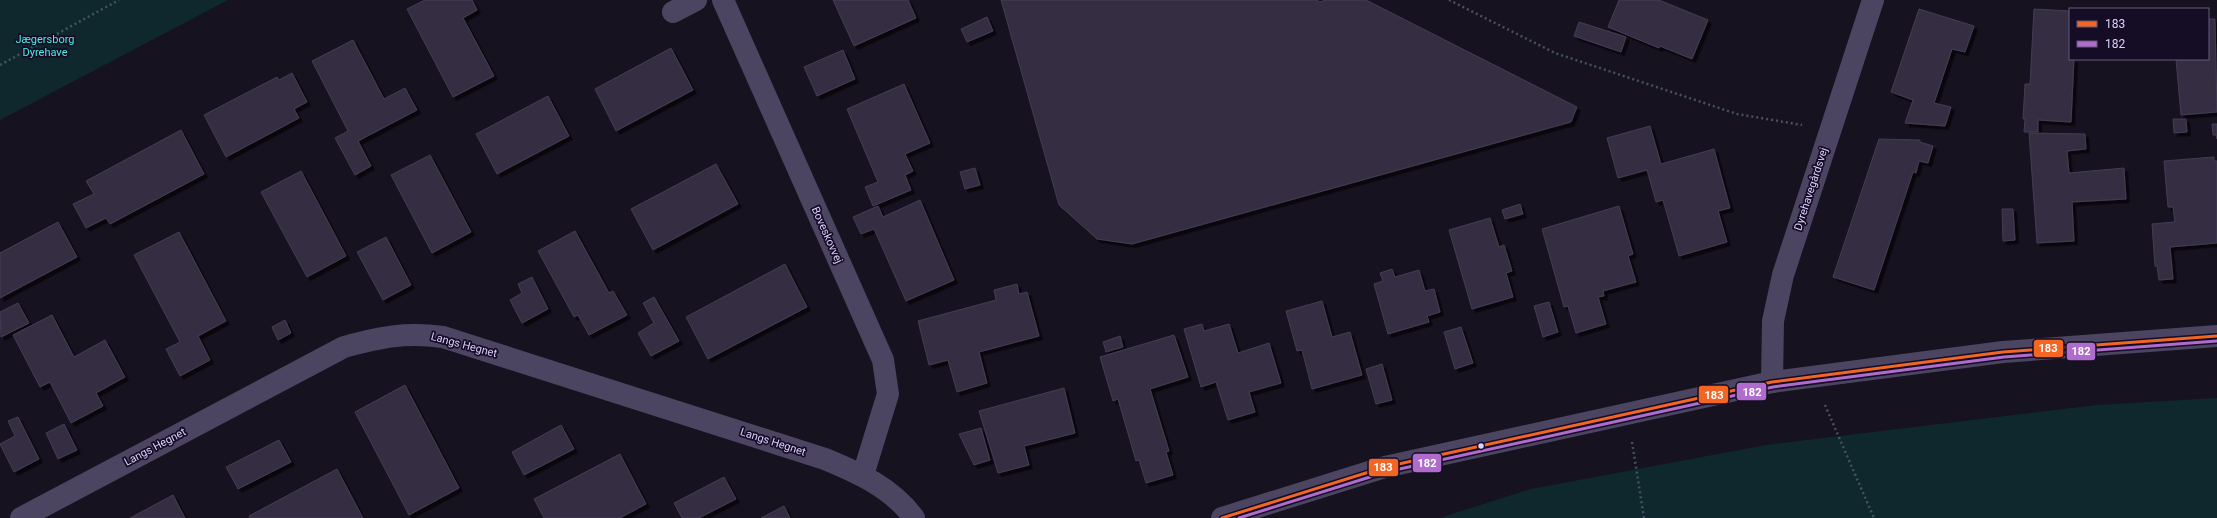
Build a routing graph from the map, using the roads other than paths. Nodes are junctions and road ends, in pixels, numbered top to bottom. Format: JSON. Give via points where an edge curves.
{"nodes":[{"id":1,"x":696,"y":0,"type":"edge"},
{"id":2,"x":723,"y":0,"type":"edge"},
{"id":3,"x":1872,"y":0,"type":"edge"},
{"id":4,"x":672,"y":12,"type":"dead end"},
{"id":5,"x":2217,"y":336,"type":"edge"},
{"id":6,"x":1772,"y":382,"type":"junction"},
{"id":7,"x":863,"y":475,"type":"junction"},
{"id":8,"x":21,"y":518,"type":"edge"},
{"id":9,"x":914,"y":518,"type":"edge"},
{"id":10,"x":1222,"y":518,"type":"edge"}],
"edges":[{"from":1,"to":4,"type":"street"},
{"from":2,"to":7,"type":"street","name":"Boveskovvej","via":[[883,360],[888,394]]},
{"from":3,"to":6,"type":"street","name":"Dyrehavegårdsvej","via":[[1783,275],[1773,321]]},
{"from":5,"to":6,"type":"street","via":[[2003,352]]},
{"from":6,"to":10,"type":"street","via":[[1385,467]]},
{"from":7,"to":8,"type":"street","name":"Langs Hegnet","via":[[825,459],[443,337],[418,334],[381,337],[344,348]]},
{"from":7,"to":9,"type":"street","name":"Langs Hegnet","via":[[904,504]]}]}
